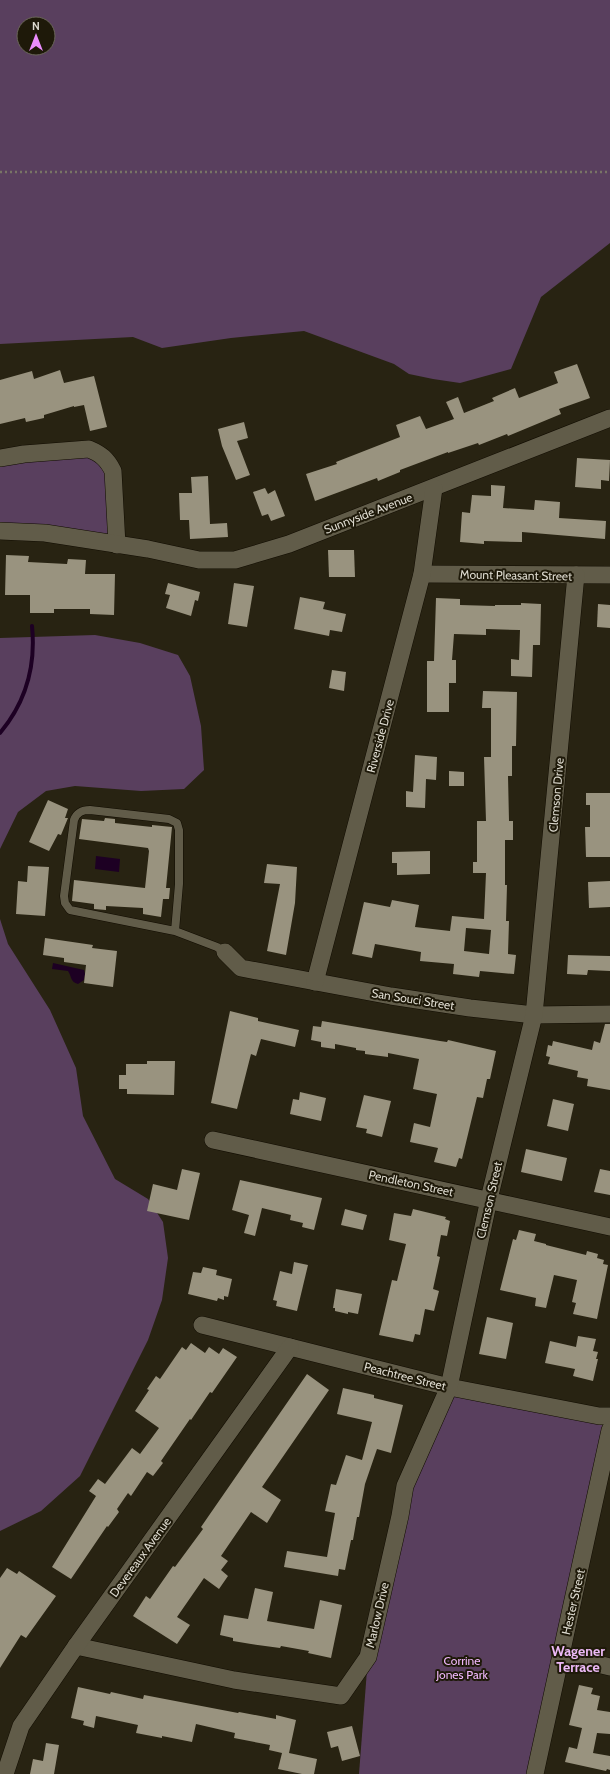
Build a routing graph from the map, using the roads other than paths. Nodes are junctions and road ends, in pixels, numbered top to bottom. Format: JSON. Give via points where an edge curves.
{"nodes":[{"id":1,"x":610,"y":418,"type":"edge"},
{"id":2,"x":0,"y":458,"type":"edge"},
{"id":3,"x":434,"y":488,"type":"junction"},
{"id":4,"x":0,"y":531,"type":"edge"},
{"id":5,"x":117,"y":545,"type":"junction"},
{"id":6,"x":422,"y":574,"type":"junction"},
{"id":7,"x":576,"y":575,"type":"junction"},
{"id":8,"x":610,"y":575,"type":"edge"},
{"id":9,"x":175,"y":931,"type":"junction"},
{"id":10,"x":225,"y":952,"type":"joint"},
{"id":11,"x":315,"y":982,"type":"junction"},
{"id":12,"x":534,"y":1014,"type":"junction"},
{"id":13,"x":610,"y":1014,"type":"edge"},
{"id":14,"x":213,"y":1140,"type":"dead end"},
{"id":15,"x":489,"y":1199,"type":"junction"},
{"id":16,"x":610,"y":1227,"type":"edge"},
{"id":17,"x":202,"y":1325,"type":"dead end"},
{"id":18,"x":290,"y":1347,"type":"junction"},
{"id":19,"x":450,"y":1387,"type":"junction"},
{"id":20,"x":610,"y":1416,"type":"edge"},
{"id":21,"x":610,"y":1430,"type":"edge"},
{"id":22,"x":76,"y":1646,"type":"junction"},
{"id":23,"x":560,"y":1655,"type":"junction"},
{"id":24,"x":610,"y":1667,"type":"edge"},
{"id":25,"x":5,"y":1774,"type":"edge"},
{"id":26,"x":535,"y":1774,"type":"edge"}],
"edges":[{"from":1,"to":3,"type":"street","name":"Sunnyside Avenue"},
{"from":2,"to":5,"type":"street","via":[[89,449],[99,453],[108,461],[113,471]]},
{"from":3,"to":5,"type":"street","name":"Sunnyside Avenue","via":[[289,544],[235,560],[199,560]]},
{"from":3,"to":6,"type":"street","name":"Riverside Drive"},
{"from":4,"to":5,"type":"street","name":"Sunnyside Avenue","via":[[46,533]]},
{"from":6,"to":7,"type":"street","name":"Mount Pleasant Street"},
{"from":6,"to":11,"type":"street","name":"Riverside Drive"},
{"from":7,"to":8,"type":"street","name":"Mount Pleasant Street"},
{"from":7,"to":12,"type":"street","name":"Clemson Drive"},
{"from":9,"to":9,"type":"lane","via":[[179,884],[177,823],[169,819],[90,810],[77,814],[74,820],[64,896],[70,910]]},
{"from":9,"to":10,"type":"lane"},
{"from":10,"to":11,"type":"street","name":"San Souci Street","via":[[241,968]]},
{"from":11,"to":12,"type":"street","name":"San Souci Street","via":[[470,1008]]},
{"from":12,"to":13,"type":"street","name":"San Souci Street"},
{"from":12,"to":15,"type":"street","name":"Clemson Street"},
{"from":14,"to":15,"type":"street","name":"Pendleton Street"},
{"from":15,"to":16,"type":"street","name":"Pendleton Street"},
{"from":15,"to":19,"type":"street","name":"Clemson Street"},
{"from":17,"to":18,"type":"street","name":"Peachtree Street"},
{"from":18,"to":19,"type":"street","name":"Peachtree Street"},
{"from":18,"to":22,"type":"street","name":"Devereaux Avenue"},
{"from":19,"to":20,"type":"street","name":"Peachtree Street"},
{"from":19,"to":22,"type":"street","name":"Marlow Drive","via":[[404,1486],[400,1516],[368,1657],[341,1696],[234,1680]]},
{"from":21,"to":23,"type":"street","name":"Hester Street"},
{"from":22,"to":25,"type":"street","name":"Devereaux Avenue","via":[[21,1726]]},
{"from":23,"to":24,"type":"street"},
{"from":23,"to":26,"type":"street","name":"Hester Street"}]}
